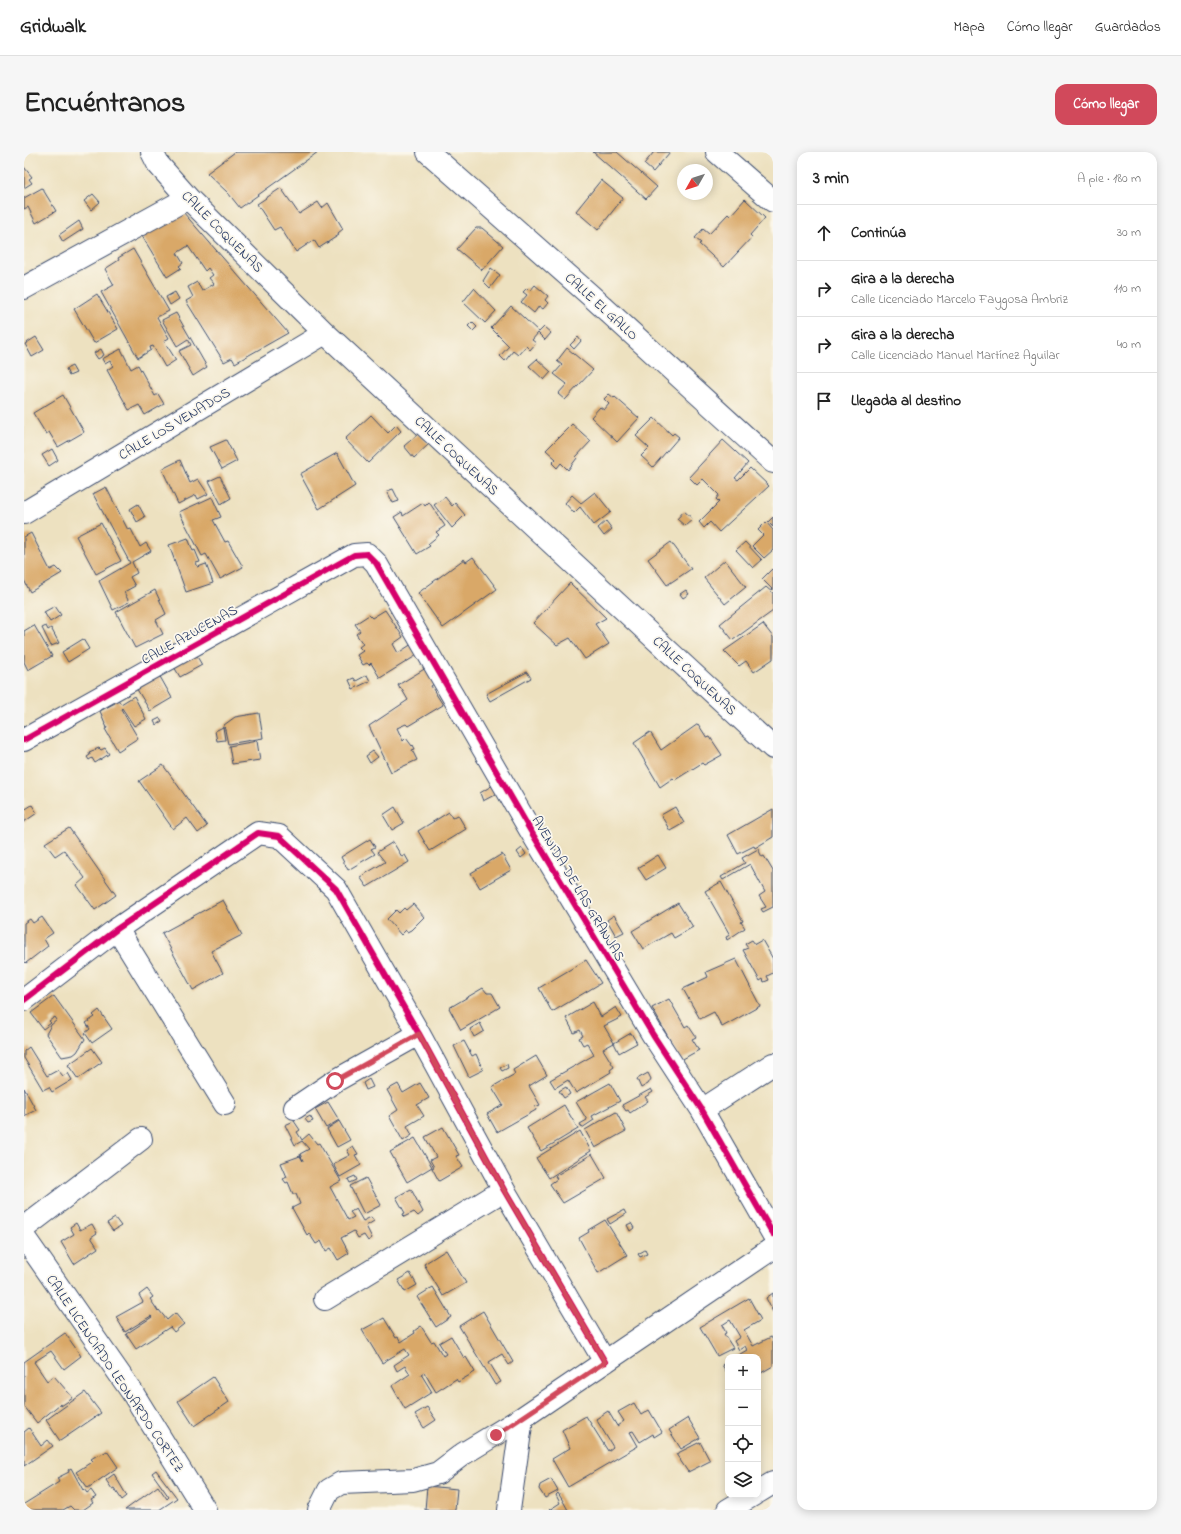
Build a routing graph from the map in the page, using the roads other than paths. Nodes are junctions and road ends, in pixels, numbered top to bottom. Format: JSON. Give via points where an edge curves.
{"nodes":[{"id":1,"x":152,"y":152,"type":"edge"},
{"id":2,"x":428,"y":152,"type":"edge"},
{"id":3,"x":717,"y":152,"type":"edge"},
{"id":4,"x":188,"y":198,"type":"junction"},
{"id":5,"x":773,"y":201,"type":"edge"},
{"id":6,"x":24,"y":288,"type":"edge"},
{"id":7,"x":325,"y":332,"type":"junction"},
{"id":8,"x":773,"y":462,"type":"edge"},
{"id":9,"x":24,"y":513,"type":"edge"},
{"id":10,"x":367,"y":554,"type":"joint"},
{"id":11,"x":24,"y":740,"type":"edge"},
{"id":12,"x":773,"y":748,"type":"edge"},
{"id":13,"x":117,"y":929,"type":"junction"},
{"id":14,"x":24,"y":1000,"type":"edge"},
{"id":15,"x":419,"y":1034,"type":"junction"},
{"id":16,"x":773,"y":1064,"type":"edge"},
{"id":17,"x":225,"y":1104,"type":"dead end"},
{"id":18,"x":295,"y":1108,"type":"dead end"},
{"id":19,"x":702,"y":1110,"type":"junction"},
{"id":20,"x":141,"y":1140,"type":"dead end"},
{"id":21,"x":504,"y":1190,"type":"junction"},
{"id":22,"x":24,"y":1228,"type":"edge"},
{"id":23,"x":773,"y":1234,"type":"edge"},
{"id":24,"x":24,"y":1237,"type":"edge"},
{"id":25,"x":773,"y":1248,"type":"edge"},
{"id":26,"x":325,"y":1299,"type":"dead end"},
{"id":27,"x":605,"y":1362,"type":"junction"},
{"id":28,"x":522,"y":1418,"type":"junction"},
{"id":29,"x":773,"y":1483,"type":"edge"},
{"id":30,"x":761,"y":1490,"type":"edge"},
{"id":31,"x":748,"y":1498,"type":"edge"},
{"id":32,"x":206,"y":1510,"type":"edge"},
{"id":33,"x":319,"y":1510,"type":"edge"},
{"id":34,"x":508,"y":1510,"type":"edge"},
{"id":35,"x":728,"y":1510,"type":"edge"}],
"edges":[{"from":1,"to":4,"type":"street","name":"CALLE COQUENAS","via":[[158,164]]},
{"from":2,"to":8,"type":"street","name":"CALLE EL GALLO"},
{"from":3,"to":5,"type":"street"},
{"from":4,"to":6,"type":"street"},
{"from":4,"to":7,"type":"street","name":"CALLE COQUENAS"},
{"from":7,"to":9,"type":"street","name":"CALLE LOS VENADOS"},
{"from":7,"to":12,"type":"street","name":"CALLE COQUENAS"},
{"from":10,"to":11,"type":"street","name":"CALLE AZUCENAS","via":[[354,555]]},
{"from":10,"to":19,"type":"street","name":"AVENIDA DE LAS GRANJAS","via":[[376,563],[529,828],[653,1034]]},
{"from":13,"to":14,"type":"street"},
{"from":13,"to":15,"type":"street","via":[[258,833],[279,836],[336,889]]},
{"from":13,"to":17,"type":"street"},
{"from":15,"to":18,"type":"street","via":[[335,1081]]},
{"from":15,"to":21,"type":"street"},
{"from":16,"to":19,"type":"street"},
{"from":19,"to":23,"type":"street","name":"AVENIDA DE LAS GRANJAS"},
{"from":20,"to":22,"type":"street"},
{"from":21,"to":26,"type":"street"},
{"from":21,"to":27,"type":"street"},
{"from":24,"to":32,"type":"street","name":"CALLE LICENCIADO LEONARDO CORTEZ","via":[[132,1392]]},
{"from":25,"to":27,"type":"street"},
{"from":27,"to":28,"type":"street"},
{"from":28,"to":33,"type":"street","via":[[463,1454],[438,1473],[412,1480],[341,1483],[329,1490]]},
{"from":28,"to":34,"type":"street"},
{"from":29,"to":30,"type":"street"},
{"from":31,"to":35,"type":"street"}]}
